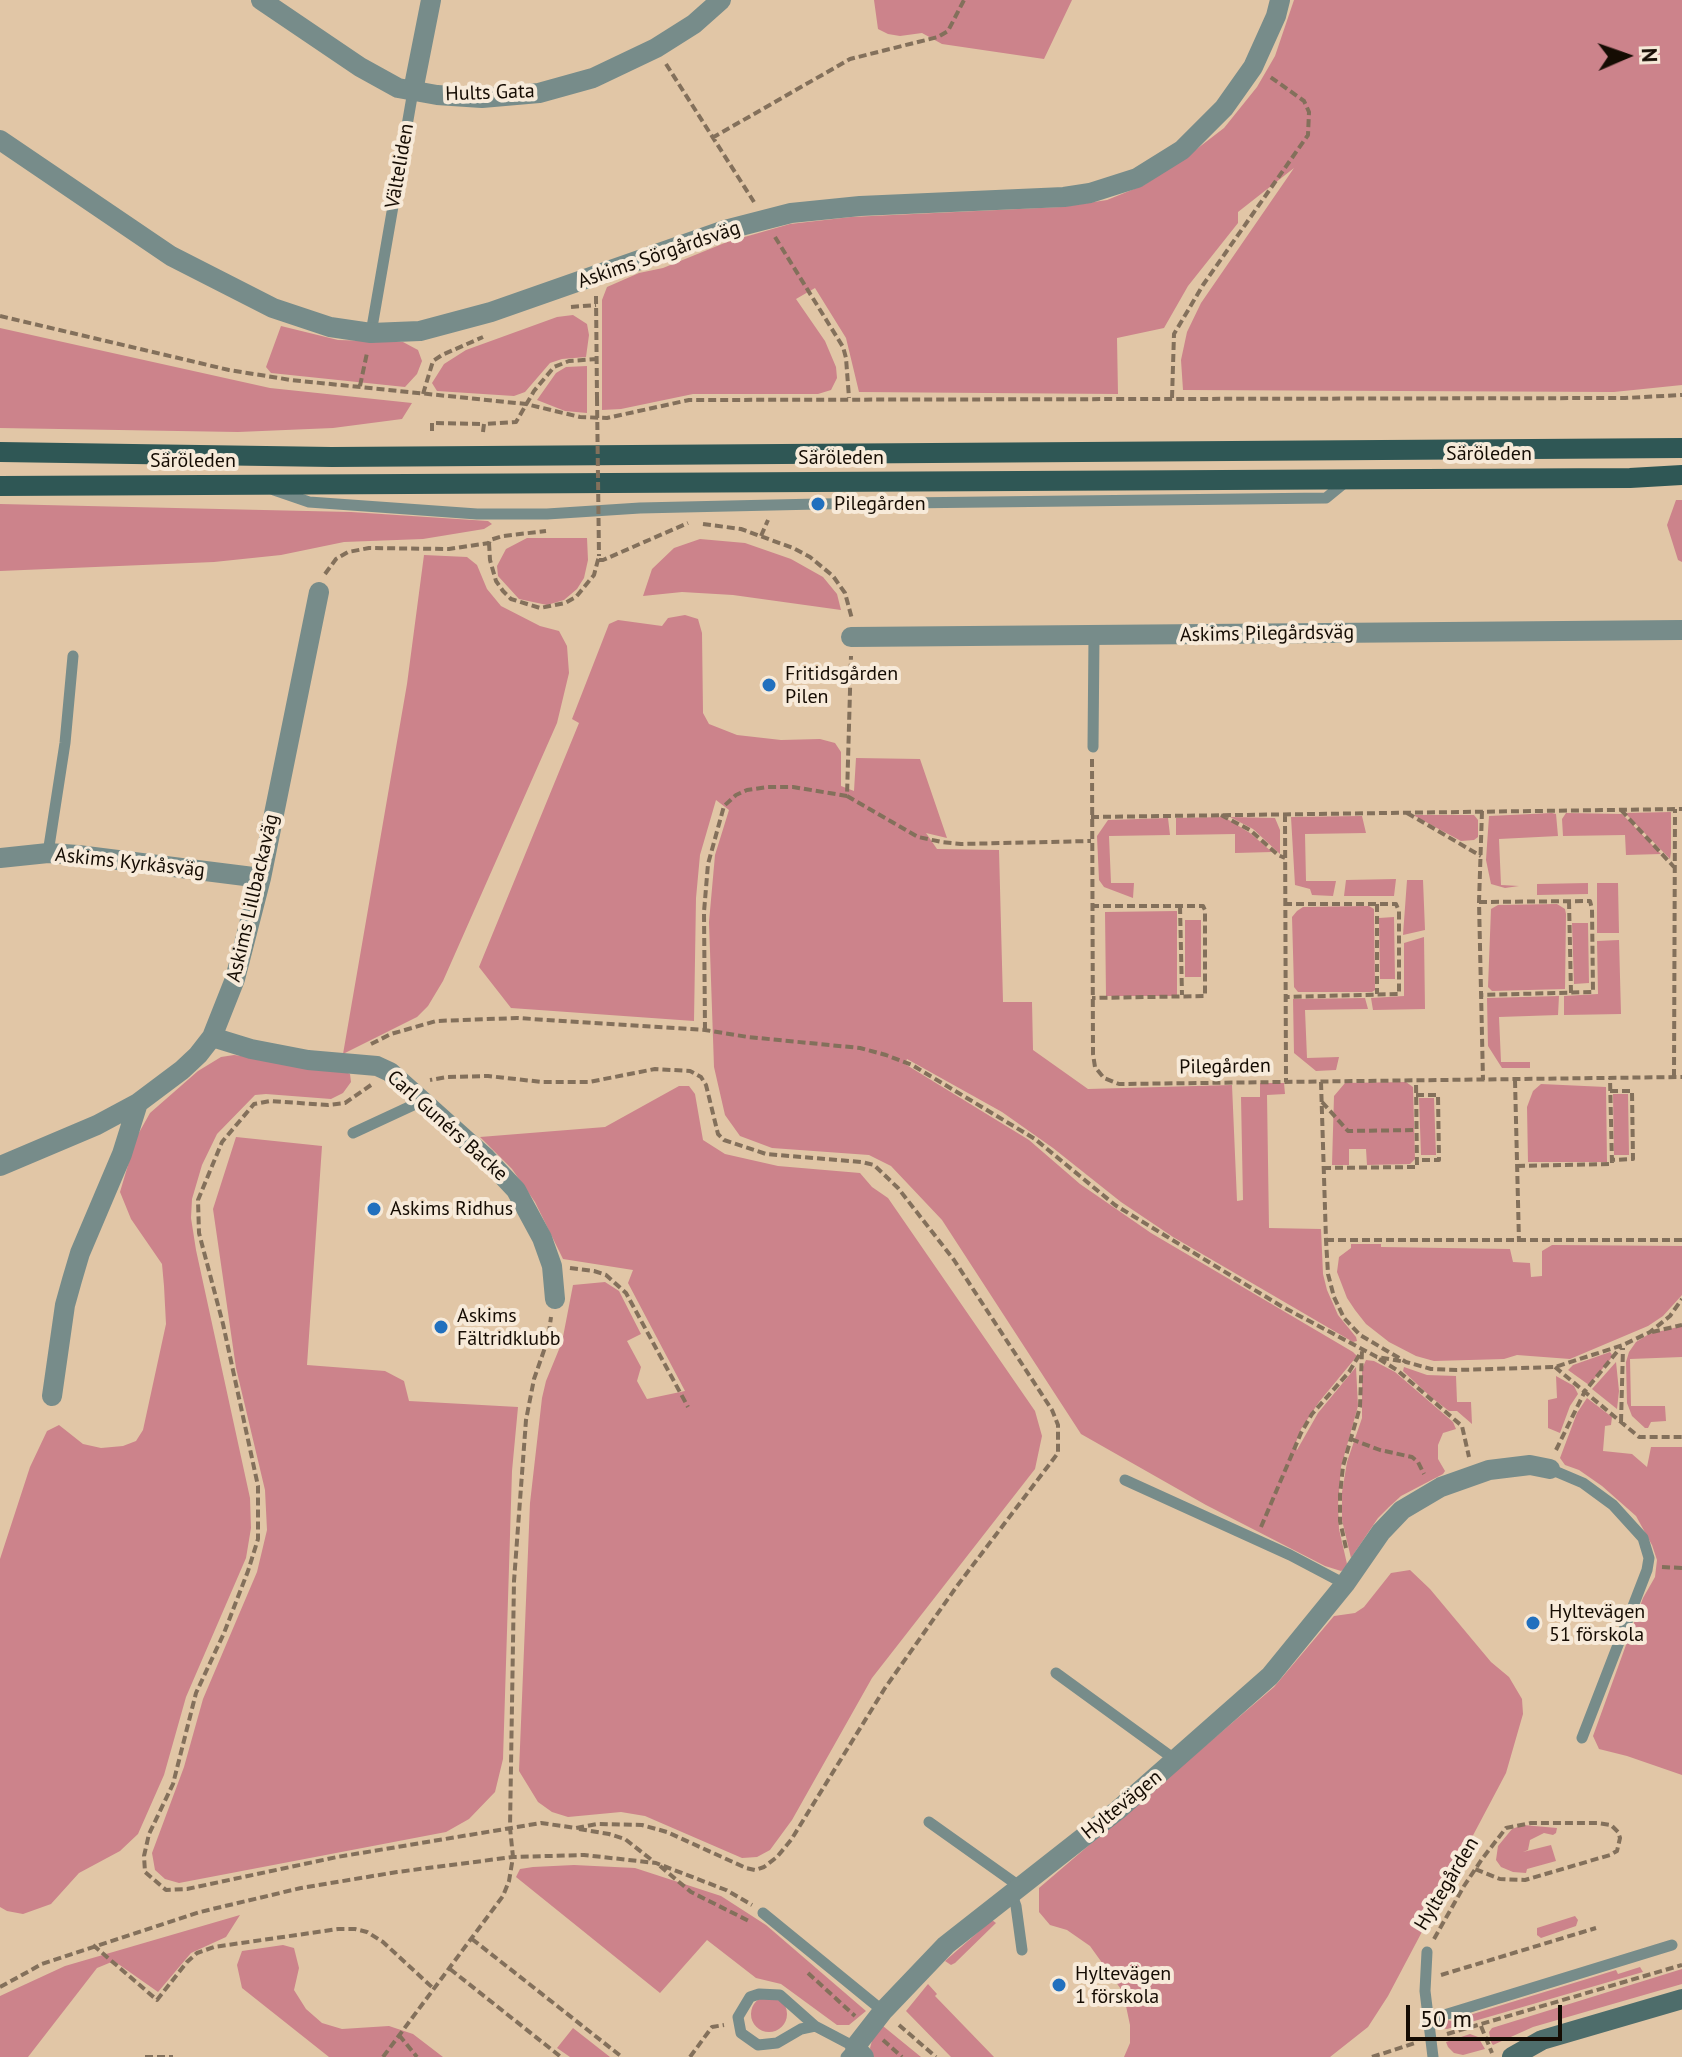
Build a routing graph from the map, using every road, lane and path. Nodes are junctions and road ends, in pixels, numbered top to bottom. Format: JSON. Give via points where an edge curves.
{"nodes":[{"id":1,"x":261,"y":0,"type":"edge"},
{"id":2,"x":431,"y":0,"type":"edge"},
{"id":3,"x":721,"y":0,"type":"edge"},
{"id":4,"x":964,"y":0,"type":"edge"},
{"id":5,"x":1280,"y":0,"type":"edge"},
{"id":6,"x":656,"y":48,"type":"junction"},
{"id":7,"x":1253,"y":67,"type":"junction"},
{"id":8,"x":413,"y":91,"type":"junction"},
{"id":9,"x":712,"y":138,"type":"junction"},
{"id":10,"x":0,"y":140,"type":"edge"},
{"id":11,"x":765,"y":220,"type":"junction"},
{"id":12,"x":562,"y":309,"type":"dead end"},
{"id":13,"x":0,"y":316,"type":"edge"},
{"id":14,"x":491,"y":334,"type":"dead end"},
{"id":15,"x":369,"y":342,"type":"junction"},
{"id":16,"x":597,"y":359,"type":"junction"},
{"id":17,"x":360,"y":386,"type":"junction"},
{"id":18,"x":423,"y":394,"type":"junction"},
{"id":19,"x":1682,"y":395,"type":"edge"},
{"id":20,"x":849,"y":398,"type":"junction"},
{"id":21,"x":1172,"y":398,"type":"junction"},
{"id":22,"x":526,"y":404,"type":"junction"},
{"id":23,"x":484,"y":424,"type":"junction"},
{"id":24,"x":432,"y":431,"type":"dead end"},
{"id":25,"x":483,"y":432,"type":"dead end"},
{"id":26,"x":1682,"y":448,"type":"edge"},
{"id":27,"x":0,"y":452,"type":"edge"},
{"id":28,"x":1682,"y":475,"type":"edge"},
{"id":29,"x":1350,"y":478,"type":"junction"},
{"id":30,"x":258,"y":485,"type":"junction"},
{"id":31,"x":0,"y":486,"type":"edge"},
{"id":32,"x":769,"y":519,"type":"dead end"},
{"id":33,"x":677,"y":522,"type":"dead end"},
{"id":34,"x":691,"y":522,"type":"junction"},
{"id":35,"x":607,"y":526,"type":"dead end"},
{"id":36,"x":592,"y":527,"type":"dead end"},
{"id":37,"x":547,"y":531,"type":"dead end"},
{"id":38,"x":761,"y":536,"type":"junction"},
{"id":39,"x":489,"y":543,"type":"junction"},
{"id":40,"x":599,"y":558,"type":"junction"},
{"id":41,"x":319,"y":592,"type":"joint"},
{"id":42,"x":1682,"y":630,"type":"edge"},
{"id":43,"x":1094,"y":636,"type":"junction"},
{"id":44,"x":851,"y":637,"type":"junction"},
{"id":45,"x":73,"y":656,"type":"dead end"},
{"id":46,"x":1093,"y":747,"type":"joint"},
{"id":47,"x":847,"y":796,"type":"junction"},
{"id":48,"x":1675,"y":809,"type":"junction"},
{"id":49,"x":1682,"y":809,"type":"edge"},
{"id":50,"x":1620,"y":810,"type":"junction"},
{"id":51,"x":1482,"y":811,"type":"junction"},
{"id":52,"x":1406,"y":812,"type":"junction"},
{"id":53,"x":1217,"y":813,"type":"junction"},
{"id":54,"x":1285,"y":814,"type":"junction"},
{"id":55,"x":1091,"y":817,"type":"junction"},
{"id":56,"x":1091,"y":841,"type":"junction"},
{"id":57,"x":48,"y":853,"type":"junction"},
{"id":58,"x":1481,"y":856,"type":"junction"},
{"id":59,"x":0,"y":858,"type":"edge"},
{"id":60,"x":1285,"y":858,"type":"junction"},
{"id":61,"x":1674,"y":867,"type":"junction"},
{"id":62,"x":261,"y":878,"type":"junction"},
{"id":63,"x":1673,"y":899,"type":"junction"},
{"id":64,"x":1682,"y":899,"type":"edge"},
{"id":65,"x":1569,"y":901,"type":"junction"},
{"id":66,"x":1479,"y":902,"type":"junction"},
{"id":67,"x":1284,"y":904,"type":"junction"},
{"id":68,"x":1377,"y":904,"type":"junction"},
{"id":69,"x":1091,"y":906,"type":"junction"},
{"id":70,"x":1180,"y":906,"type":"junction"},
{"id":71,"x":1674,"y":992,"type":"junction"},
{"id":72,"x":1682,"y":992,"type":"edge"},
{"id":73,"x":1571,"y":993,"type":"junction"},
{"id":74,"x":1377,"y":994,"type":"junction"},
{"id":75,"x":1481,"y":995,"type":"junction"},
{"id":76,"x":1182,"y":997,"type":"junction"},
{"id":77,"x":1285,"y":997,"type":"junction"},
{"id":78,"x":1092,"y":998,"type":"junction"},
{"id":79,"x":705,"y":1030,"type":"junction"},
{"id":80,"x":212,"y":1037,"type":"junction"},
{"id":81,"x":362,"y":1064,"type":"junction"},
{"id":82,"x":1674,"y":1077,"type":"junction"},
{"id":83,"x":1682,"y":1077,"type":"edge"},
{"id":84,"x":1610,"y":1078,"type":"junction"},
{"id":85,"x":397,"y":1079,"type":"junction"},
{"id":86,"x":1515,"y":1079,"type":"junction"},
{"id":87,"x":1483,"y":1080,"type":"junction"},
{"id":88,"x":1416,"y":1081,"type":"junction"},
{"id":89,"x":1286,"y":1082,"type":"junction"},
{"id":90,"x":1321,"y":1082,"type":"junction"},
{"id":91,"x":1610,"y":1091,"type":"junction"},
{"id":92,"x":1416,"y":1095,"type":"junction"},
{"id":93,"x":422,"y":1101,"type":"junction"},
{"id":94,"x":1322,"y":1102,"type":"junction"},
{"id":95,"x":138,"y":1103,"type":"junction"},
{"id":96,"x":1417,"y":1130,"type":"junction"},
{"id":97,"x":353,"y":1133,"type":"dead end"},
{"id":98,"x":1418,"y":1160,"type":"junction"},
{"id":99,"x":1611,"y":1160,"type":"junction"},
{"id":100,"x":0,"y":1166,"type":"edge"},
{"id":101,"x":1517,"y":1166,"type":"junction"},
{"id":102,"x":1323,"y":1168,"type":"junction"},
{"id":103,"x":1326,"y":1240,"type":"junction"},
{"id":104,"x":1682,"y":1240,"type":"edge"},
{"id":105,"x":1519,"y":1242,"type":"junction"},
{"id":106,"x":552,"y":1266,"type":"junction"},
{"id":107,"x":555,"y":1299,"type":"joint"},
{"id":108,"x":1682,"y":1299,"type":"edge"},
{"id":109,"x":1682,"y":1325,"type":"edge"},
{"id":110,"x":1650,"y":1332,"type":"junction"},
{"id":111,"x":1623,"y":1345,"type":"junction"},
{"id":112,"x":1362,"y":1350,"type":"junction"},
{"id":113,"x":1377,"y":1357,"type":"junction"},
{"id":114,"x":1406,"y":1362,"type":"junction"},
{"id":115,"x":1555,"y":1367,"type":"junction"},
{"id":116,"x":1585,"y":1391,"type":"junction"},
{"id":117,"x":52,"y":1396,"type":"dead end"},
{"id":118,"x":688,"y":1407,"type":"dead end"},
{"id":119,"x":1621,"y":1422,"type":"junction"},
{"id":120,"x":1682,"y":1437,"type":"edge"},
{"id":121,"x":1351,"y":1439,"type":"junction"},
{"id":122,"x":1550,"y":1469,"type":"junction"},
{"id":123,"x":1473,"y":1475,"type":"junction"},
{"id":124,"x":1125,"y":1480,"type":"dead end"},
{"id":125,"x":1426,"y":1495,"type":"junction"},
{"id":126,"x":1256,"y":1540,"type":"junction"},
{"id":127,"x":1359,"y":1564,"type":"junction"},
{"id":128,"x":1345,"y":1584,"type":"junction"},
{"id":129,"x":1056,"y":1673,"type":"dead end"},
{"id":130,"x":1582,"y":1738,"type":"dead end"},
{"id":131,"x":1177,"y":1761,"type":"junction"},
{"id":132,"x":929,"y":1822,"type":"dead end"},
{"id":133,"x":510,"y":1828,"type":"junction"},
{"id":134,"x":576,"y":1828,"type":"junction"},
{"id":135,"x":513,"y":1857,"type":"junction"},
{"id":136,"x":656,"y":1863,"type":"junction"},
{"id":137,"x":1475,"y":1869,"type":"junction"},
{"id":138,"x":1015,"y":1889,"type":"junction"},
{"id":139,"x":763,"y":1913,"type":"joint"},
{"id":140,"x":1596,"y":1928,"type":"dead end"},
{"id":141,"x":760,"y":1929,"type":"dead end"},
{"id":142,"x":472,"y":1939,"type":"junction"},
{"id":143,"x":93,"y":1945,"type":"junction"},
{"id":144,"x":1672,"y":1945,"type":"dead end"},
{"id":145,"x":1022,"y":1950,"type":"dead end"},
{"id":146,"x":1427,"y":1952,"type":"joint"},
{"id":147,"x":1682,"y":1965,"type":"edge"},
{"id":148,"x":802,"y":1967,"type":"dead end"},
{"id":149,"x":450,"y":1969,"type":"junction"},
{"id":150,"x":1425,"y":1980,"type":"junction"},
{"id":151,"x":0,"y":1987,"type":"edge"},
{"id":152,"x":434,"y":1989,"type":"junction"},
{"id":153,"x":1682,"y":1999,"type":"edge"},
{"id":154,"x":883,"y":2011,"type":"junction"},
{"id":155,"x":1428,"y":2020,"type":"junction"},
{"id":156,"x":738,"y":2026,"type":"junction"},
{"id":157,"x":815,"y":2026,"type":"junction"},
{"id":158,"x":1481,"y":2026,"type":"junction"},
{"id":159,"x":869,"y":2028,"type":"junction"},
{"id":160,"x":399,"y":2035,"type":"junction"},
{"id":161,"x":1430,"y":2039,"type":"junction"},
{"id":162,"x":855,"y":2054,"type":"edge"},
{"id":163,"x":145,"y":2057,"type":"edge"},
{"id":164,"x":173,"y":2057,"type":"edge"},
{"id":165,"x":383,"y":2057,"type":"edge"},
{"id":166,"x":417,"y":2057,"type":"edge"},
{"id":167,"x":561,"y":2057,"type":"edge"},
{"id":168,"x":622,"y":2057,"type":"edge"},
{"id":169,"x":690,"y":2057,"type":"edge"},
{"id":170,"x":902,"y":2057,"type":"edge"},
{"id":171,"x":936,"y":2057,"type":"edge"},
{"id":172,"x":1372,"y":2057,"type":"edge"},
{"id":173,"x":1433,"y":2057,"type":"edge"},
{"id":174,"x":1495,"y":2057,"type":"edge"},
{"id":175,"x":1512,"y":2057,"type":"edge"}],
"edges":[{"from":1,"to":8,"type":"street","name":"Hults Gata","via":[[360,67]]},
{"from":2,"to":8,"type":"street","name":"Välteliden"},
{"from":3,"to":6,"type":"street","name":"Hults Gata"},
{"from":4,"to":9,"type":"path","via":[[948,31],[938,37],[850,59]]},
{"from":5,"to":7,"type":"street","name":"Askims Sörgårdsväg"},
{"from":6,"to":8,"type":"street","name":"Hults Gata","via":[[593,78],[539,93],[482,98]]},
{"from":6,"to":9,"type":"path"},
{"from":7,"to":11,"type":"street","name":"Askims Sörgårdsväg","via":[[1224,108],[1182,150],[1113,187],[1064,197],[860,206]]},
{"from":7,"to":21,"type":"path","via":[[1304,101],[1308,135],[1174,334]]},
{"from":8,"to":15,"type":"lane","name":"Välteliden"},
{"from":9,"to":11,"type":"path"},
{"from":10,"to":15,"type":"street","name":"Askims Sörgårdsväg","via":[[204,274],[273,308]]},
{"from":11,"to":15,"type":"street","name":"Askims Sörgårdsväg","via":[[445,326]]},
{"from":11,"to":20,"type":"path","via":[[843,347]]},
{"from":12,"to":16,"type":"path","via":[[596,305]]},
{"from":13,"to":17,"type":"path","via":[[229,370]]},
{"from":14,"to":18,"type":"path","via":[[433,361]]},
{"from":15,"to":17,"type":"path"},
{"from":16,"to":22,"type":"path","via":[[554,367]]},
{"from":16,"to":40,"type":"path","bridge":true},
{"from":17,"to":18,"type":"path"},
{"from":18,"to":22,"type":"path"},
{"from":19,"to":21,"type":"path"},
{"from":20,"to":21,"type":"path"},
{"from":20,"to":22,"type":"path","via":[[689,400],[607,418],[564,415]]},
{"from":22,"to":23,"type":"path","via":[[516,422]]},
{"from":23,"to":24,"type":"path","via":[[432,423]]},
{"from":23,"to":25,"type":"path"},
{"from":26,"to":27,"type":"main road","name":"Säröleden","via":[[347,457]]},
{"from":28,"to":29,"type":"main road","name":"Säröleden"},
{"from":29,"to":30,"type":"main road","name":"Säröleden"},
{"from":29,"to":30,"type":"lane","via":[[1326,498],[533,514],[309,502]]},
{"from":30,"to":31,"type":"main road","name":"Säröleden"},
{"from":32,"to":38,"type":"path"},
{"from":33,"to":34,"type":"path"},
{"from":34,"to":38,"type":"path"},
{"from":34,"to":40,"type":"path"},
{"from":35,"to":36,"type":"path"},
{"from":37,"to":39,"type":"path","via":[[503,536]]},
{"from":38,"to":44,"type":"path","via":[[810,557],[833,576],[852,616]]},
{"from":39,"to":40,"type":"path","via":[[503,591],[540,608],[576,597],[594,575]]},
{"from":39,"to":41,"type":"path","via":[[348,552],[325,572]]},
{"from":41,"to":62,"type":"street","name":"Askims Lillbackaväg"},
{"from":42,"to":43,"type":"street","name":"Askims Pilegårdsväg"},
{"from":43,"to":44,"type":"street","name":"Askims Pilegårdsväg"},
{"from":43,"to":46,"type":"lane"},
{"from":44,"to":47,"type":"path"},
{"from":45,"to":57,"type":"lane"},
{"from":46,"to":55,"type":"path","name":"Pilegården"},
{"from":47,"to":56,"type":"path","via":[[918,837],[942,842]]},
{"from":47,"to":79,"type":"path","via":[[768,787],[736,795],[724,806],[708,864]]},
{"from":48,"to":49,"type":"path"},
{"from":48,"to":50,"type":"path"},
{"from":48,"to":61,"type":"path"},
{"from":50,"to":51,"type":"path"},
{"from":50,"to":61,"type":"path"},
{"from":51,"to":52,"type":"path"},
{"from":51,"to":58,"type":"path"},
{"from":52,"to":54,"type":"path"},
{"from":52,"to":58,"type":"path"},
{"from":53,"to":54,"type":"path"},
{"from":53,"to":55,"type":"path"},
{"from":53,"to":60,"type":"path"},
{"from":54,"to":60,"type":"path"},
{"from":55,"to":56,"type":"path","name":"Pilegården"},
{"from":56,"to":69,"type":"path","name":"Pilegården"},
{"from":57,"to":59,"type":"street","name":"Askims Kyrkåsväg"},
{"from":57,"to":62,"type":"street","name":"Askims Kyrkåsväg"},
{"from":58,"to":66,"type":"path"},
{"from":60,"to":67,"type":"path"},
{"from":61,"to":63,"type":"path"},
{"from":62,"to":80,"type":"street","name":"Askims Lillbackaväg","via":[[235,979]]},
{"from":63,"to":64,"type":"path"},
{"from":63,"to":71,"type":"path"},
{"from":65,"to":66,"type":"path"},
{"from":65,"to":73,"type":"path"},
{"from":65,"to":73,"type":"path","via":[[1590,901],[1592,909],[1593,992]]},
{"from":66,"to":75,"type":"path"},
{"from":67,"to":68,"type":"path"},
{"from":67,"to":77,"type":"path"},
{"from":68,"to":74,"type":"path"},
{"from":68,"to":74,"type":"path","via":[[1396,904],[1399,911],[1399,994]]},
{"from":69,"to":70,"type":"path"},
{"from":69,"to":78,"type":"path","name":"Pilegården"},
{"from":70,"to":76,"type":"path"},
{"from":70,"to":76,"type":"path","via":[[1205,910],[1205,996]]},
{"from":71,"to":72,"type":"path"},
{"from":71,"to":82,"type":"path"},
{"from":73,"to":75,"type":"path"},
{"from":74,"to":77,"type":"path"},
{"from":75,"to":87,"type":"path"},
{"from":76,"to":78,"type":"path"},
{"from":77,"to":89,"type":"path"},
{"from":78,"to":89,"type":"path","name":"Pilegården","via":[[1093,1054],[1104,1078],[1119,1084]]},
{"from":79,"to":81,"type":"path","via":[[517,1018],[436,1021],[370,1045]]},
{"from":79,"to":112,"type":"path","via":[[860,1048],[912,1065],[1035,1139],[1115,1205]]},
{"from":80,"to":81,"type":"street","name":"Carl Gunérs Backe","via":[[308,1060]]},
{"from":80,"to":95,"type":"street","name":"Askims Lillbackaväg","via":[[182,1070]]},
{"from":81,"to":85,"type":"street","name":"Carl Gunérs Backe","via":[[377,1066]]},
{"from":82,"to":83,"type":"path","name":"Pilegården"},
{"from":82,"to":84,"type":"path","name":"Pilegården"},
{"from":84,"to":86,"type":"path","name":"Pilegården"},
{"from":84,"to":91,"type":"path"},
{"from":85,"to":93,"type":"street","name":"Carl Gunérs Backe"},
{"from":85,"to":133,"type":"path","via":[[345,1103],[254,1104],[222,1142],[198,1200],[199,1233],[258,1486],[258,1539],[196,1693],[173,1784],[149,1834],[145,1872],[166,1890],[187,1889]]},
{"from":85,"to":134,"type":"path","via":[[589,1082],[655,1069],[690,1071],[706,1085],[724,1140],[766,1154],[874,1165],[954,1260],[1058,1425],[1058,1453],[885,1688],[777,1857],[755,1870],[642,1825]]},
{"from":86,"to":87,"type":"path","name":"Pilegården"},
{"from":86,"to":101,"type":"path"},
{"from":87,"to":88,"type":"path","name":"Pilegården"},
{"from":88,"to":90,"type":"path","name":"Pilegården"},
{"from":88,"to":92,"type":"path"},
{"from":89,"to":90,"type":"path","name":"Pilegården"},
{"from":90,"to":94,"type":"path"},
{"from":91,"to":99,"type":"path"},
{"from":91,"to":99,"type":"path","via":[[1632,1091],[1633,1159]]},
{"from":92,"to":96,"type":"path"},
{"from":92,"to":98,"type":"path","via":[[1438,1095],[1439,1160]]},
{"from":93,"to":97,"type":"lane"},
{"from":93,"to":106,"type":"street","name":"Carl Gunérs Backe","via":[[516,1190]]},
{"from":94,"to":96,"type":"path","via":[[1348,1131]]},
{"from":94,"to":102,"type":"path"},
{"from":95,"to":100,"type":"street","name":"Askims Lillbackaväg"},
{"from":95,"to":117,"type":"street","via":[[72,1280]]},
{"from":96,"to":98,"type":"path"},
{"from":98,"to":102,"type":"path","via":[[1417,1167]]},
{"from":99,"to":101,"type":"path","via":[[1612,1164]]},
{"from":101,"to":105,"type":"path"},
{"from":102,"to":103,"type":"path"},
{"from":103,"to":105,"type":"path"},
{"from":103,"to":114,"type":"path","via":[[1328,1274],[1344,1318],[1360,1335]]},
{"from":104,"to":105,"type":"path"},
{"from":106,"to":107,"type":"street","name":"Carl Gunérs Backe"},
{"from":106,"to":118,"type":"path","via":[[594,1271],[616,1281]]},
{"from":107,"to":133,"type":"path","via":[[526,1420],[514,1581]]},
{"from":108,"to":110,"type":"path"},
{"from":109,"to":110,"type":"path"},
{"from":110,"to":111,"type":"path"},
{"from":111,"to":115,"type":"path"},
{"from":111,"to":116,"type":"path"},
{"from":111,"to":119,"type":"path"},
{"from":112,"to":113,"type":"path"},
{"from":112,"to":121,"type":"path","via":[[1360,1407]]},
{"from":112,"to":126,"type":"path","via":[[1301,1433]]},
{"from":113,"to":114,"type":"path"},
{"from":113,"to":123,"type":"path","via":[[1462,1426]]},
{"from":114,"to":115,"type":"path","via":[[1457,1370]]},
{"from":115,"to":116,"type":"path"},
{"from":116,"to":119,"type":"path"},
{"from":116,"to":122,"type":"path"},
{"from":119,"to":120,"type":"path","via":[[1639,1437]]},
{"from":121,"to":125,"type":"path","via":[[1412,1457],[1423,1470]]},
{"from":121,"to":127,"type":"path","via":[[1343,1466],[1340,1521],[1349,1560]]},
{"from":122,"to":123,"type":"street","name":"Hyltevägen","via":[[1511,1466]]},
{"from":122,"to":130,"type":"lane","via":[[1583,1483],[1613,1505],[1643,1538],[1649,1558]]},
{"from":123,"to":125,"type":"street","name":"Hyltevägen"},
{"from":124,"to":126,"type":"lane"},
{"from":125,"to":127,"type":"street","name":"Hyltevägen","via":[[1402,1510]]},
{"from":126,"to":128,"type":"lane"},
{"from":127,"to":128,"type":"street","name":"Hyltevägen"},
{"from":128,"to":131,"type":"street","name":"Hyltevägen","via":[[1270,1676]]},
{"from":129,"to":131,"type":"lane"},
{"from":131,"to":138,"type":"street","name":"Hyltevägen"},
{"from":132,"to":138,"type":"lane"},
{"from":133,"to":134,"type":"path","via":[[541,1823]]},
{"from":133,"to":135,"type":"path"},
{"from":134,"to":136,"type":"path","via":[[625,1839]]},
{"from":135,"to":136,"type":"path","via":[[584,1855]]},
{"from":135,"to":142,"type":"path","via":[[503,1896]]},
{"from":135,"to":143,"type":"path","via":[[301,1888]]},
{"from":136,"to":139,"type":"path","via":[[726,1890]]},
{"from":136,"to":141,"type":"path","via":[[691,1892]]},
{"from":137,"to":137,"type":"path","name":"Hyltegården","via":[[1497,1836],[1515,1824],[1598,1823],[1618,1832],[1620,1845],[1610,1855],[1525,1880],[1500,1879]]},
{"from":137,"to":146,"type":"path","name":"Hyltegården"},
{"from":138,"to":145,"type":"lane"},
{"from":138,"to":154,"type":"street","name":"Hyltevägen","via":[[946,1945]]},
{"from":139,"to":154,"type":"lane"},
{"from":140,"to":150,"type":"path"},
{"from":142,"to":149,"type":"path"},
{"from":142,"to":168,"type":"path"},
{"from":143,"to":151,"type":"path"},
{"from":143,"to":152,"type":"path","via":[[157,2000],[197,1953],[355,1929],[383,1942]]},
{"from":144,"to":155,"type":"lane"},
{"from":146,"to":150,"type":"lane","name":"Hyltegården"},
{"from":147,"to":158,"type":"path"},
{"from":148,"to":159,"type":"path"},
{"from":149,"to":152,"type":"path"},
{"from":149,"to":167,"type":"path"},
{"from":150,"to":155,"type":"lane","name":"Hyltegården"},
{"from":152,"to":160,"type":"path"},
{"from":153,"to":175,"type":"street","via":[[1542,2040]]},
{"from":154,"to":159,"type":"street","name":"Hyltevägen"},
{"from":154,"to":171,"type":"path"},
{"from":155,"to":161,"type":"lane","name":"Hyltegården"},
{"from":156,"to":157,"type":"lane","via":[[748,2040],[768,2046]]},
{"from":156,"to":157,"type":"lane","via":[[750,1997],[770,1993],[789,2001]]},
{"from":156,"to":169,"type":"path","via":[[712,2027]]},
{"from":157,"to":162,"type":"lane"},
{"from":158,"to":161,"type":"path"},
{"from":158,"to":174,"type":"path"},
{"from":159,"to":162,"type":"street","name":"Hyltevägen"},
{"from":159,"to":170,"type":"path"},
{"from":160,"to":165,"type":"path"},
{"from":160,"to":166,"type":"path"},
{"from":161,"to":172,"type":"path"},
{"from":161,"to":173,"type":"lane","name":"Hyltegården"},
{"from":163,"to":164,"type":"path"}]}
